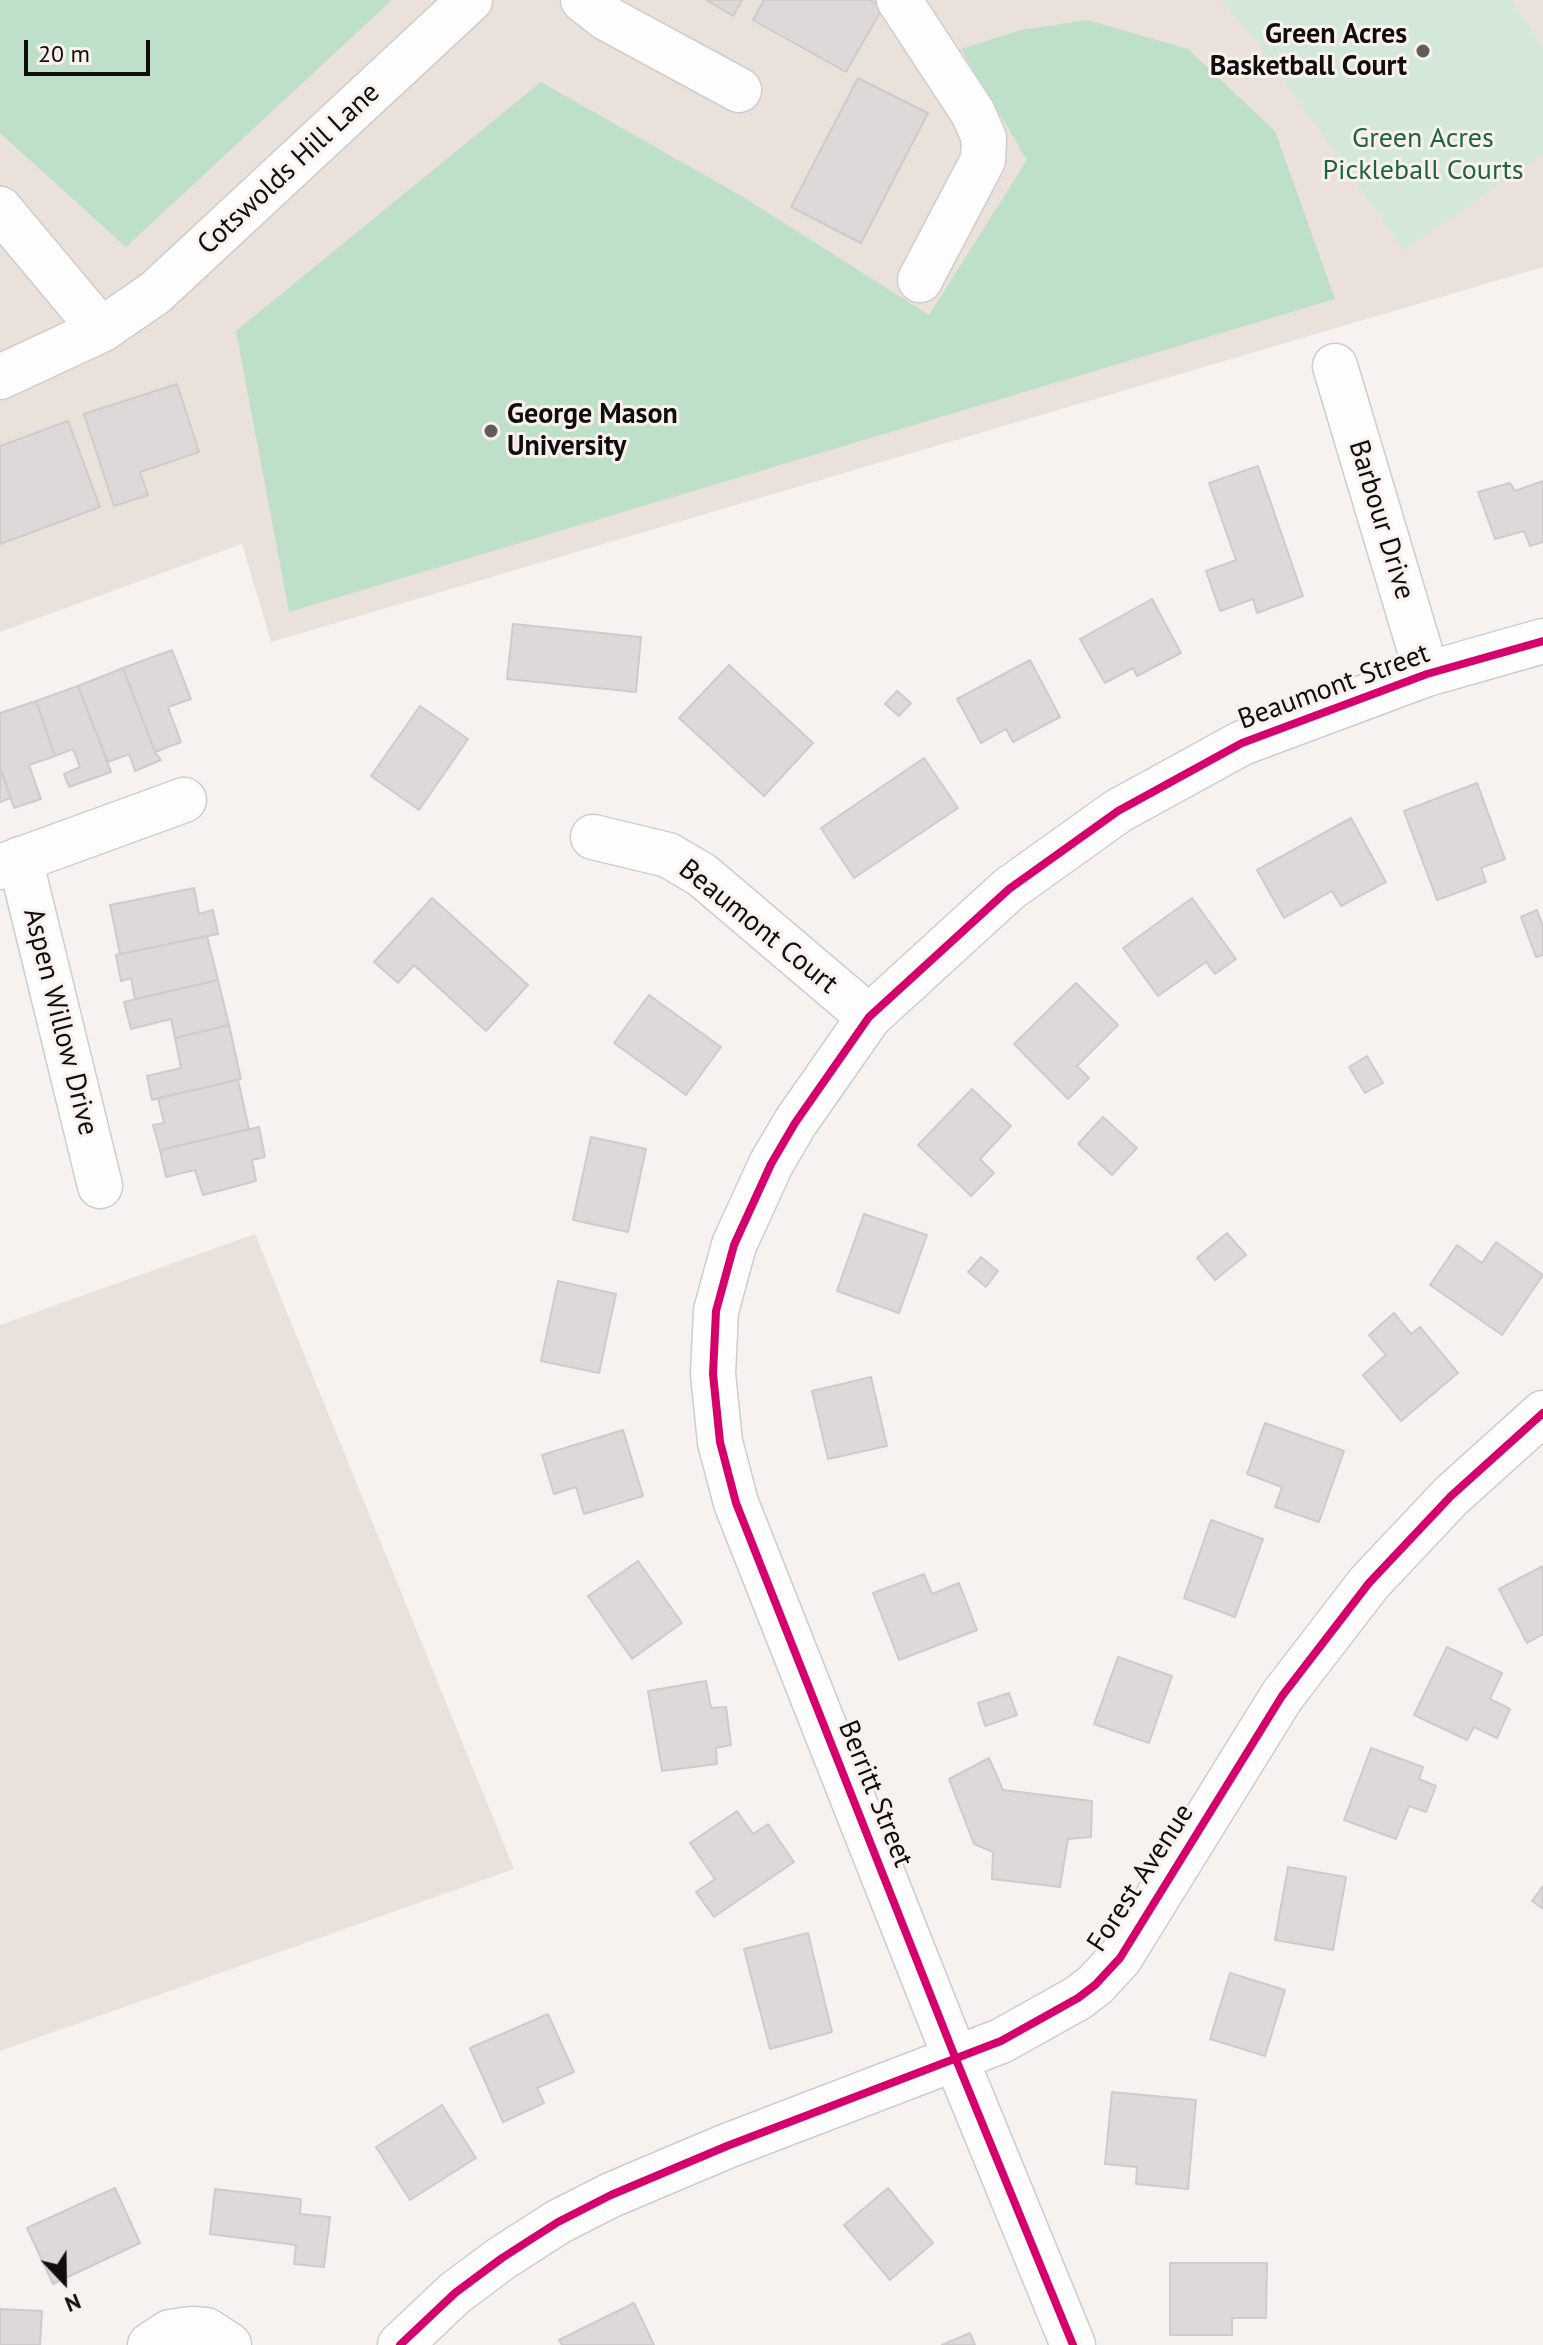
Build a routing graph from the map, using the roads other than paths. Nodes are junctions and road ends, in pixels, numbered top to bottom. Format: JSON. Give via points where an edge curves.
{"nodes":[{"id":1,"x":470,"y":0,"type":"edge"},
{"id":2,"x":899,"y":0,"type":"edge"},
{"id":3,"x":602,"y":6,"type":"edge"},
{"id":4,"x":739,"y":90,"type":"dead end"},
{"id":5,"x":0,"y":209,"type":"edge"},
{"id":6,"x":920,"y":280,"type":"dead end"},
{"id":7,"x":101,"y":330,"type":"junction"},
{"id":8,"x":1335,"y":366,"type":"dead end"},
{"id":9,"x":0,"y":377,"type":"edge"},
{"id":10,"x":1543,"y":641,"type":"edge"},
{"id":11,"x":1427,"y":674,"type":"junction"},
{"id":12,"x":184,"y":800,"type":"dead end"},
{"id":13,"x":593,"y":837,"type":"dead end"},
{"id":14,"x":10,"y":863,"type":"edge"},
{"id":15,"x":869,"y":1017,"type":"junction"},
{"id":16,"x":100,"y":1186,"type":"dead end"},
{"id":17,"x":734,"y":1245,"type":"joint"},
{"id":18,"x":1543,"y":1413,"type":"edge"},
{"id":19,"x":955,"y":2057,"type":"junction"},
{"id":20,"x":150,"y":2345,"type":"edge"},
{"id":21,"x":229,"y":2345,"type":"edge"},
{"id":22,"x":400,"y":2345,"type":"edge"},
{"id":23,"x":1073,"y":2345,"type":"edge"}],
"edges":[{"from":1,"to":7,"type":"street","name":"Cotswolds Hill Lane","via":[[155,293]]},
{"from":2,"to":6,"type":"street","via":[[984,138],[983,160]]},
{"from":3,"to":4,"type":"street"},
{"from":5,"to":7,"type":"street"},
{"from":7,"to":9,"type":"street","name":"Cotswolds Hill Lane"},
{"from":8,"to":11,"type":"street","name":"Barbour Drive"},
{"from":10,"to":11,"type":"street","name":"Beaumont Street"},
{"from":11,"to":15,"type":"street","name":"Beaumont Street","via":[[1242,743],[1118,811],[1009,889]]},
{"from":12,"to":14,"type":"street","name":"Aspen Willow Drive"},
{"from":13,"to":15,"type":"street","name":"Beaumont Court","via":[[668,855],[702,875]]},
{"from":14,"to":16,"type":"street","name":"Aspen Willow Drive"},
{"from":15,"to":17,"type":"street","name":"Beaumont Street","via":[[795,1123]]},
{"from":17,"to":19,"type":"street","name":"Berritt Street","via":[[716,1311],[713,1374],[720,1442],[736,1503]]},
{"from":18,"to":19,"type":"street","name":"Forest Avenue","via":[[1451,1496],[1369,1583],[1282,1696],[1120,1958],[1078,1998],[1001,2041]]},
{"from":19,"to":22,"type":"street","name":"Forest Avenue","via":[[727,2146],[558,2222],[455,2293]]},
{"from":19,"to":23,"type":"street","name":"Berritt Street"},
{"from":20,"to":21,"type":"street","via":[[170,2332],[191,2329],[206,2330]]}]}
